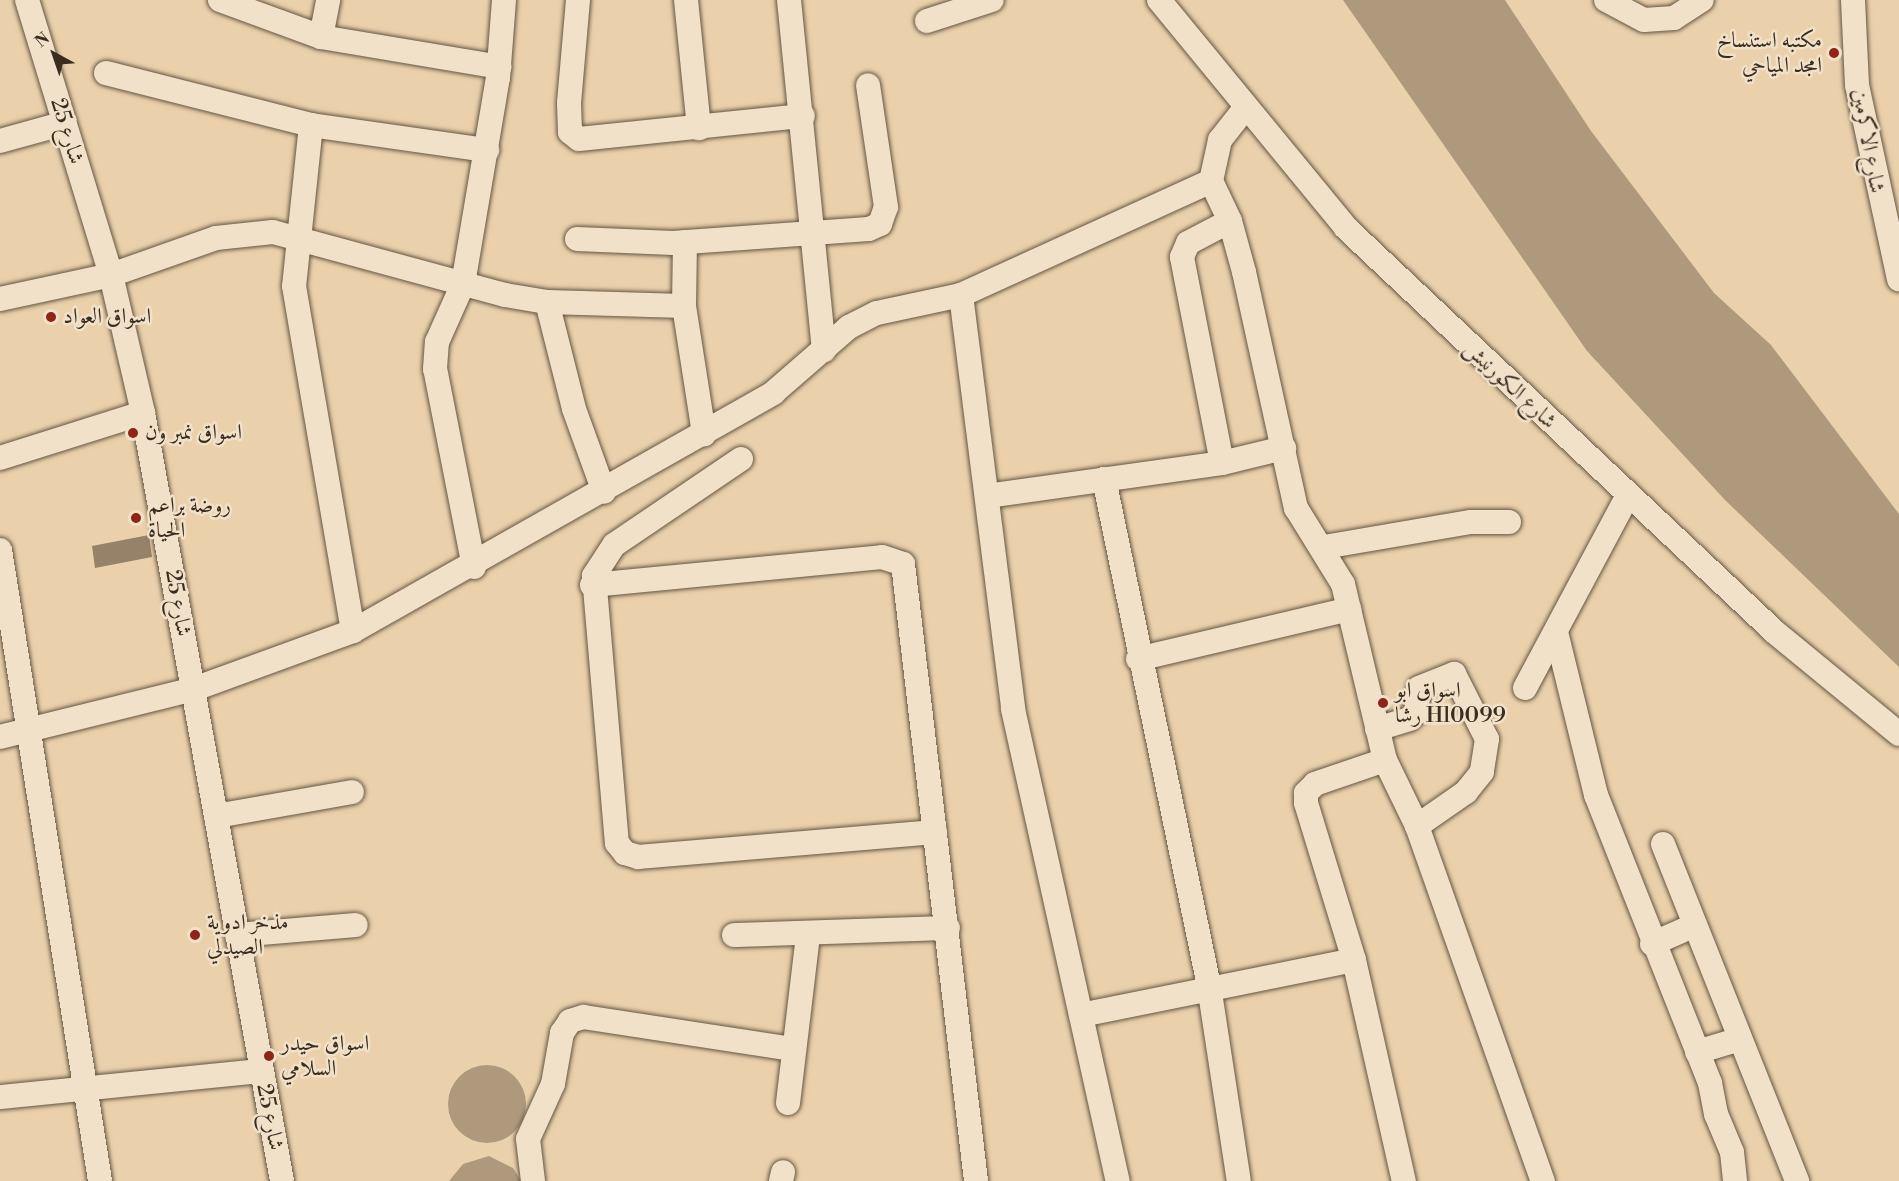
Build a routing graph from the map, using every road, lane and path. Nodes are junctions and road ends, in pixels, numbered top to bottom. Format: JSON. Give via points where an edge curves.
{"nodes":[{"id":1,"x":27,"y":0,"type":"edge"},
{"id":2,"x":220,"y":0,"type":"edge"},
{"id":3,"x":328,"y":0,"type":"edge"},
{"id":4,"x":504,"y":0,"type":"edge"},
{"id":5,"x":578,"y":0,"type":"edge"},
{"id":6,"x":686,"y":0,"type":"edge"},
{"id":7,"x":789,"y":0,"type":"edge"},
{"id":8,"x":992,"y":0,"type":"edge"},
{"id":9,"x":1160,"y":0,"type":"edge"},
{"id":10,"x":1606,"y":0,"type":"edge"},
{"id":11,"x":1702,"y":0,"type":"edge"},
{"id":12,"x":1853,"y":0,"type":"edge"},
{"id":13,"x":927,"y":21,"type":"dead end"},
{"id":14,"x":321,"y":37,"type":"junction"},
{"id":15,"x":500,"y":67,"type":"junction"},
{"id":16,"x":106,"y":73,"type":"dead end"},
{"id":17,"x":868,"y":86,"type":"dead end"},
{"id":18,"x":1246,"y":107,"type":"junction"},
{"id":19,"x":803,"y":117,"type":"junction"},
{"id":20,"x":65,"y":123,"type":"junction"},
{"id":21,"x":311,"y":125,"type":"junction"},
{"id":22,"x":699,"y":128,"type":"junction"},
{"id":23,"x":0,"y":141,"type":"edge"},
{"id":24,"x":487,"y":150,"type":"junction"},
{"id":25,"x":1211,"y":181,"type":"junction"},
{"id":26,"x":1230,"y":221,"type":"junction"},
{"id":27,"x":813,"y":234,"type":"junction"},
{"id":28,"x":295,"y":237,"type":"junction"},
{"id":29,"x":577,"y":239,"type":"dead end"},
{"id":30,"x":685,"y":242,"type":"junction"},
{"id":31,"x":111,"y":275,"type":"junction"},
{"id":32,"x":1899,"y":280,"type":"edge"},
{"id":33,"x":463,"y":284,"type":"junction"},
{"id":34,"x":961,"y":295,"type":"junction"},
{"id":35,"x":0,"y":299,"type":"edge"},
{"id":36,"x":547,"y":302,"type":"junction"},
{"id":37,"x":684,"y":306,"type":"junction"},
{"id":38,"x":824,"y":350,"type":"junction"},
{"id":39,"x":143,"y":413,"type":"junction"},
{"id":40,"x":704,"y":434,"type":"junction"},
{"id":41,"x":1284,"y":448,"type":"junction"},
{"id":42,"x":0,"y":458,"type":"edge"},
{"id":43,"x":741,"y":459,"type":"dead end"},
{"id":44,"x":1222,"y":463,"type":"junction"},
{"id":45,"x":1104,"y":479,"type":"junction"},
{"id":46,"x":604,"y":492,"type":"junction"},
{"id":47,"x":1628,"y":495,"type":"junction"},
{"id":48,"x":987,"y":496,"type":"junction"},
{"id":49,"x":1509,"y":522,"type":"dead end"},
{"id":50,"x":1324,"y":547,"type":"junction"},
{"id":51,"x":0,"y":550,"type":"edge"},
{"id":52,"x":474,"y":567,"type":"junction"},
{"id":53,"x":592,"y":585,"type":"junction"},
{"id":54,"x":4,"y":594,"type":"edge"},
{"id":55,"x":1349,"y":609,"type":"junction"},
{"id":56,"x":352,"y":632,"type":"junction"},
{"id":57,"x":1557,"y":636,"type":"junction"},
{"id":58,"x":1138,"y":659,"type":"junction"},
{"id":59,"x":1525,"y":688,"type":"dead end"},
{"id":60,"x":194,"y":689,"type":"junction"},
{"id":61,"x":31,"y":727,"type":"junction"},
{"id":62,"x":1377,"y":729,"type":"junction"},
{"id":63,"x":1899,"y":734,"type":"edge"},
{"id":64,"x":0,"y":737,"type":"edge"},
{"id":65,"x":1385,"y":760,"type":"junction"},
{"id":66,"x":352,"y":792,"type":"dead end"},
{"id":67,"x":216,"y":816,"type":"junction"},
{"id":68,"x":1417,"y":826,"type":"junction"},
{"id":69,"x":935,"y":832,"type":"junction"},
{"id":70,"x":1663,"y":844,"type":"dead end"},
{"id":71,"x":356,"y":925,"type":"dead end"},
{"id":72,"x":1695,"y":925,"type":"junction"},
{"id":73,"x":948,"y":928,"type":"junction"},
{"id":74,"x":237,"y":935,"type":"junction"},
{"id":75,"x":734,"y":935,"type":"dead end"},
{"id":76,"x":808,"y":936,"type":"junction"},
{"id":77,"x":1652,"y":944,"type":"junction"},
{"id":78,"x":1354,"y":960,"type":"junction"},
{"id":79,"x":1209,"y":986,"type":"junction"},
{"id":80,"x":1080,"y":1015,"type":"junction"},
{"id":81,"x":1740,"y":1040,"type":"junction"},
{"id":82,"x":793,"y":1049,"type":"junction"},
{"id":83,"x":1697,"y":1052,"type":"junction"},
{"id":84,"x":261,"y":1071,"type":"junction"},
{"id":85,"x":84,"y":1089,"type":"junction"},
{"id":86,"x":0,"y":1097,"type":"edge"},
{"id":87,"x":788,"y":1103,"type":"dead end"},
{"id":88,"x":100,"y":1181,"type":"edge"},
{"id":89,"x":282,"y":1181,"type":"edge"},
{"id":90,"x":533,"y":1181,"type":"edge"},
{"id":91,"x":976,"y":1181,"type":"edge"},
{"id":92,"x":1118,"y":1181,"type":"edge"},
{"id":93,"x":1239,"y":1181,"type":"edge"},
{"id":94,"x":1404,"y":1181,"type":"edge"},
{"id":95,"x":1543,"y":1181,"type":"edge"},
{"id":96,"x":1735,"y":1181,"type":"edge"},
{"id":97,"x":1797,"y":1181,"type":"edge"}],
"edges":[{"from":1,"to":20,"type":"street","name":"شارع 25"},
{"from":2,"to":14,"type":"street"},
{"from":3,"to":14,"type":"street"},
{"from":4,"to":15,"type":"street"},
{"from":5,"to":22,"type":"street","via":[[570,132],[579,139]]},
{"from":6,"to":22,"type":"street"},
{"from":7,"to":19,"type":"street"},
{"from":8,"to":13,"type":"street"},
{"from":9,"to":18,"type":"street","name":"شارع الكورنيش"},
{"from":10,"to":11,"type":"street","via":[[1644,20],[1674,18]]},
{"from":12,"to":32,"type":"street","name":"شارع الاكرمين","via":[[1857,85]]},
{"from":14,"to":15,"type":"street"},
{"from":15,"to":24,"type":"street"},
{"from":16,"to":21,"type":"street"},
{"from":17,"to":27,"type":"street","via":[[886,207],[880,224]]},
{"from":18,"to":25,"type":"street","via":[[1220,140]]},
{"from":18,"to":47,"type":"street","name":"شارع الكورنيش","via":[[1346,228]]},
{"from":19,"to":22,"type":"street"},
{"from":19,"to":27,"type":"street"},
{"from":20,"to":23,"type":"street"},
{"from":20,"to":31,"type":"street","name":"شارع 25"},
{"from":21,"to":24,"type":"street"},
{"from":21,"to":28,"type":"street"},
{"from":24,"to":33,"type":"street"},
{"from":25,"to":26,"type":"street"},
{"from":25,"to":34,"type":"street"},
{"from":26,"to":41,"type":"street"},
{"from":26,"to":44,"type":"street","via":[[1188,243],[1182,257]]},
{"from":27,"to":30,"type":"street"},
{"from":27,"to":38,"type":"street"},
{"from":28,"to":31,"type":"street","via":[[273,232],[216,238]]},
{"from":28,"to":33,"type":"street"},
{"from":28,"to":56,"type":"street","via":[[294,286]]},
{"from":29,"to":30,"type":"street"},
{"from":30,"to":37,"type":"street"},
{"from":31,"to":35,"type":"street"},
{"from":31,"to":39,"type":"street","name":"شارع 25"},
{"from":33,"to":36,"type":"street"},
{"from":33,"to":52,"type":"street","via":[[437,342],[435,369]]},
{"from":34,"to":38,"type":"street","via":[[877,313]]},
{"from":34,"to":48,"type":"street"},
{"from":36,"to":37,"type":"street"},
{"from":36,"to":46,"type":"street","via":[[574,409]]},
{"from":37,"to":40,"type":"street"},
{"from":38,"to":40,"type":"street","via":[[773,393]]},
{"from":39,"to":42,"type":"street"},
{"from":39,"to":60,"type":"street","name":"شارع 25"},
{"from":40,"to":46,"type":"street"},
{"from":41,"to":44,"type":"street"},
{"from":41,"to":50,"type":"street","via":[[1296,508]]},
{"from":43,"to":53,"type":"street","via":[[614,545],[598,564]]},
{"from":44,"to":45,"type":"street"},
{"from":45,"to":48,"type":"street"},
{"from":45,"to":58,"type":"street"},
{"from":46,"to":52,"type":"street"},
{"from":47,"to":57,"type":"street"},
{"from":47,"to":63,"type":"street","name":"شارع الكورنيش","via":[[1776,633]]},
{"from":48,"to":80,"type":"street","via":[[1013,709]]},
{"from":49,"to":50,"type":"street","via":[[1461,523]]},
{"from":50,"to":55,"type":"street"},
{"from":51,"to":54,"type":"street"},
{"from":52,"to":56,"type":"street"},
{"from":53,"to":69,"type":"street","via":[[616,836],[625,853]]},
{"from":53,"to":69,"type":"street","via":[[897,559],[908,578]]},
{"from":54,"to":61,"type":"street"},
{"from":55,"to":58,"type":"street"},
{"from":55,"to":62,"type":"street"},
{"from":56,"to":60,"type":"street"},
{"from":57,"to":59,"type":"street"},
{"from":57,"to":77,"type":"street","via":[[1596,795]]},
{"from":58,"to":79,"type":"street"},
{"from":60,"to":61,"type":"street"},
{"from":60,"to":67,"type":"street","name":"شارع 25"},
{"from":61,"to":64,"type":"street"},
{"from":61,"to":85,"type":"street"},
{"from":62,"to":65,"type":"street"},
{"from":62,"to":68,"type":"street","via":[[1409,719],[1416,713],[1419,688],[1454,674],[1487,739],[1482,772],[1466,792]]},
{"from":65,"to":68,"type":"street"},
{"from":65,"to":78,"type":"street","via":[[1315,784],[1306,793]]},
{"from":66,"to":67,"type":"street"},
{"from":67,"to":74,"type":"street","name":"شارع 25"},
{"from":68,"to":95,"type":"street"},
{"from":69,"to":73,"type":"street"},
{"from":70,"to":72,"type":"street"},
{"from":71,"to":74,"type":"street"},
{"from":72,"to":77,"type":"street"},
{"from":72,"to":81,"type":"street"},
{"from":73,"to":76,"type":"street"},
{"from":73,"to":91,"type":"street"},
{"from":74,"to":84,"type":"street","name":"شارع 25"},
{"from":75,"to":76,"type":"street"},
{"from":76,"to":82,"type":"street"},
{"from":77,"to":83,"type":"street"},
{"from":78,"to":79,"type":"street"},
{"from":78,"to":94,"type":"street"},
{"from":79,"to":80,"type":"street"},
{"from":79,"to":93,"type":"street"},
{"from":80,"to":92,"type":"street"},
{"from":81,"to":83,"type":"street"},
{"from":81,"to":97,"type":"street"},
{"from":82,"to":87,"type":"street"},
{"from":82,"to":90,"type":"street","via":[[583,1017],[570,1021],[562,1033],[553,1084],[528,1139]]},
{"from":83,"to":96,"type":"street","via":[[1732,1152]]},
{"from":84,"to":85,"type":"street"},
{"from":84,"to":89,"type":"street","name":"شارع 25"},
{"from":85,"to":86,"type":"street"},
{"from":85,"to":88,"type":"street"}]}
